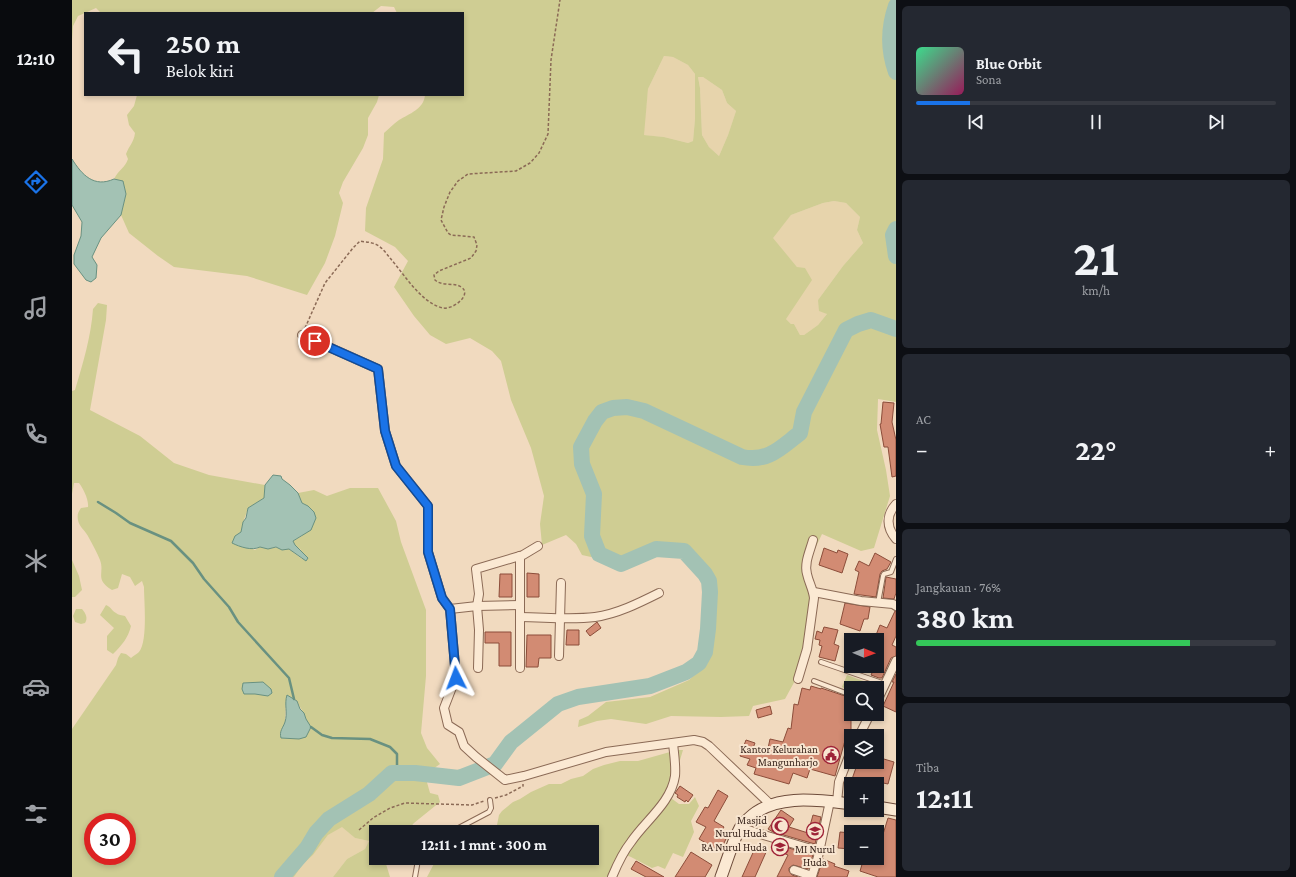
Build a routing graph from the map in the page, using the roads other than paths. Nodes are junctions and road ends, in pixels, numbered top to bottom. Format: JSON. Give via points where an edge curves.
{"nodes":[{"id":1,"x":302,"y":335,"type":"road end"},
{"id":2,"x":896,"y":504,"type":"edge"},
{"id":3,"x":896,"y":539,"type":"edge"},
{"id":4,"x":813,"y":540,"type":"dead end"},
{"id":5,"x":538,"y":546,"type":"dead end"},
{"id":6,"x":520,"y":556,"type":"junction"},
{"id":7,"x":896,"y":559,"type":"edge"},
{"id":8,"x":561,"y":583,"type":"dead end"},
{"id":9,"x":659,"y":592,"type":"dead end"},
{"id":10,"x":814,"y":592,"type":"junction"},
{"id":11,"x":878,"y":603,"type":"junction"},
{"id":12,"x":520,"y":605,"type":"junction"},
{"id":13,"x":477,"y":606,"type":"junction"},
{"id":14,"x":896,"y":606,"type":"edge"},
{"id":15,"x":450,"y":609,"type":"junction"},
{"id":16,"x":520,"y":617,"type":"junction"},
{"id":17,"x":560,"y":618,"type":"junction"},
{"id":18,"x":559,"y":656,"type":"dead end"},
{"id":19,"x":896,"y":661,"type":"edge"},
{"id":20,"x":821,"y":662,"type":"dead end"},
{"id":21,"x":478,"y":668,"type":"dead end"},
{"id":22,"x":520,"y":668,"type":"dead end"},
{"id":23,"x":798,"y":679,"type":"dead end"},
{"id":24,"x":814,"y":681,"type":"dead end"},
{"id":25,"x":886,"y":684,"type":"junction"},
{"id":26,"x":884,"y":688,"type":"edge"},
{"id":27,"x":844,"y":692,"type":"edge"},
{"id":28,"x":673,"y":743,"type":"junction"},
{"id":29,"x":844,"y":769,"type":"edge"},
{"id":30,"x":490,"y":800,"type":"road end"},
{"id":31,"x":834,"y":802,"type":"junction"},
{"id":32,"x":844,"y":803,"type":"edge"},
{"id":33,"x":770,"y":804,"type":"junction"},
{"id":34,"x":884,"y":808,"type":"edge"},
{"id":35,"x":896,"y":810,"type":"edge"},
{"id":36,"x":464,"y":825,"type":"edge"},
{"id":37,"x":740,"y":827,"type":"junction"},
{"id":38,"x":818,"y":851,"type":"junction"},
{"id":39,"x":417,"y":865,"type":"edge"},
{"id":40,"x":794,"y":870,"type":"dead end"},
{"id":41,"x":414,"y":877,"type":"edge"},
{"id":42,"x":612,"y":877,"type":"edge"},
{"id":43,"x":721,"y":877,"type":"edge"}],
"edges":[{"from":1,"to":15,"type":"street","via":[[378,369],[385,431],[396,466],[428,506],[428,552],[442,598]]},
{"from":2,"to":3,"type":"street","via":[[888,516],[890,530]]},
{"from":4,"to":10,"type":"street","via":[[806,573]]},
{"from":5,"to":6,"type":"street"},
{"from":6,"to":12,"type":"street"},
{"from":6,"to":13,"type":"street","via":[[476,569],[479,594]]},
{"from":7,"to":11,"type":"lane","via":[[891,572],[883,576]]},
{"from":8,"to":17,"type":"street"},
{"from":9,"to":17,"type":"street","via":[[636,604],[596,617]]},
{"from":10,"to":11,"type":"street"},
{"from":10,"to":23,"type":"street","via":[[807,649]]},
{"from":11,"to":14,"type":"street"},
{"from":12,"to":13,"type":"street"},
{"from":12,"to":16,"type":"street"},
{"from":13,"to":15,"type":"street"},
{"from":13,"to":21,"type":"street"},
{"from":15,"to":28,"type":"street","via":[[456,678],[444,708],[448,724],[459,732],[464,746],[505,780],[606,752]]},
{"from":16,"to":17,"type":"street"},
{"from":16,"to":22,"type":"street"},
{"from":17,"to":18,"type":"street"},
{"from":19,"to":25,"type":"street"},
{"from":20,"to":25,"type":"lane"},
{"from":24,"to":27,"type":"lane"},
{"from":25,"to":26,"type":"street"},
{"from":28,"to":33,"type":"street","via":[[694,740],[703,742]]},
{"from":28,"to":42,"type":"street","via":[[675,777],[668,794],[630,842]]},
{"from":29,"to":31,"type":"street"},
{"from":30,"to":36,"type":"lane","via":[[489,812]]},
{"from":31,"to":32,"type":"main road"},
{"from":31,"to":33,"type":"main road","via":[[788,801]]},
{"from":31,"to":38,"type":"street"},
{"from":33,"to":37,"type":"main road","via":[[753,814]]},
{"from":34,"to":35,"type":"main road"},
{"from":37,"to":38,"type":"street"},
{"from":37,"to":43,"type":"main road"},
{"from":38,"to":40,"type":"street","via":[[812,876]]},
{"from":39,"to":41,"type":"lane"}]}
